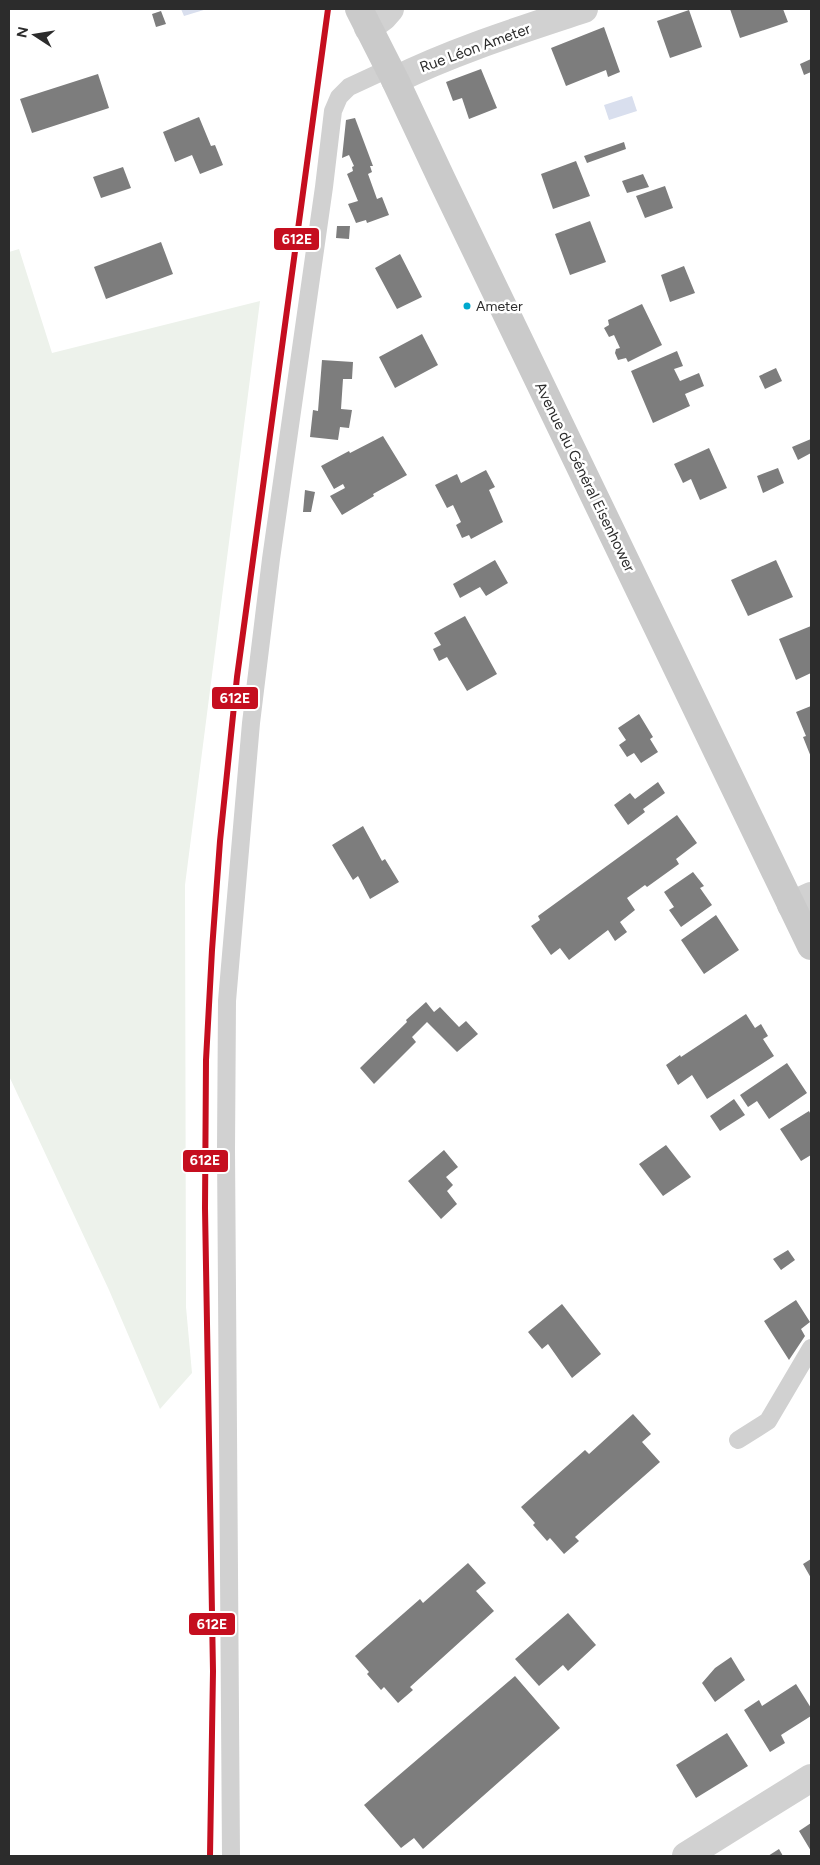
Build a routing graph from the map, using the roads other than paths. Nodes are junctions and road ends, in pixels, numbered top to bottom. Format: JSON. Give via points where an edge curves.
{"nodes":[{"id":1,"x":390,"y":9,"type":"edge"},
{"id":2,"x":584,"y":9,"type":"edge"},
{"id":3,"x":363,"y":19,"type":"edge"},
{"id":4,"x":392,"y":74,"type":"junction"},
{"id":5,"x":801,"y":900,"type":"edge"},
{"id":6,"x":811,"y":946,"type":"edge"},
{"id":7,"x":811,"y":1348,"type":"edge"},
{"id":8,"x":738,"y":1440,"type":"dead end"},
{"id":9,"x":811,"y":1778,"type":"edge"},
{"id":10,"x":231,"y":1856,"type":"edge"},
{"id":11,"x":686,"y":1856,"type":"edge"}],
"edges":[{"from":1,"to":3,"type":"street","via":[[384,17]]},
{"from":2,"to":4,"type":"street","name":"Rue Léon Ameter","via":[[420,68]]},
{"from":3,"to":4,"type":"main road","name":"Avenue du Général Eisenhower"},
{"from":4,"to":5,"type":"main road","name":"Avenue du Général Eisenhower"},
{"from":4,"to":10,"type":"lane","via":[[349,87],[339,97],[333,111],[251,733],[227,1001]]},
{"from":5,"to":6,"type":"main road","name":"Avenue du Général Eisenhower"},
{"from":7,"to":8,"type":"lane","via":[[768,1421]]},
{"from":9,"to":11,"type":"street"}]}
